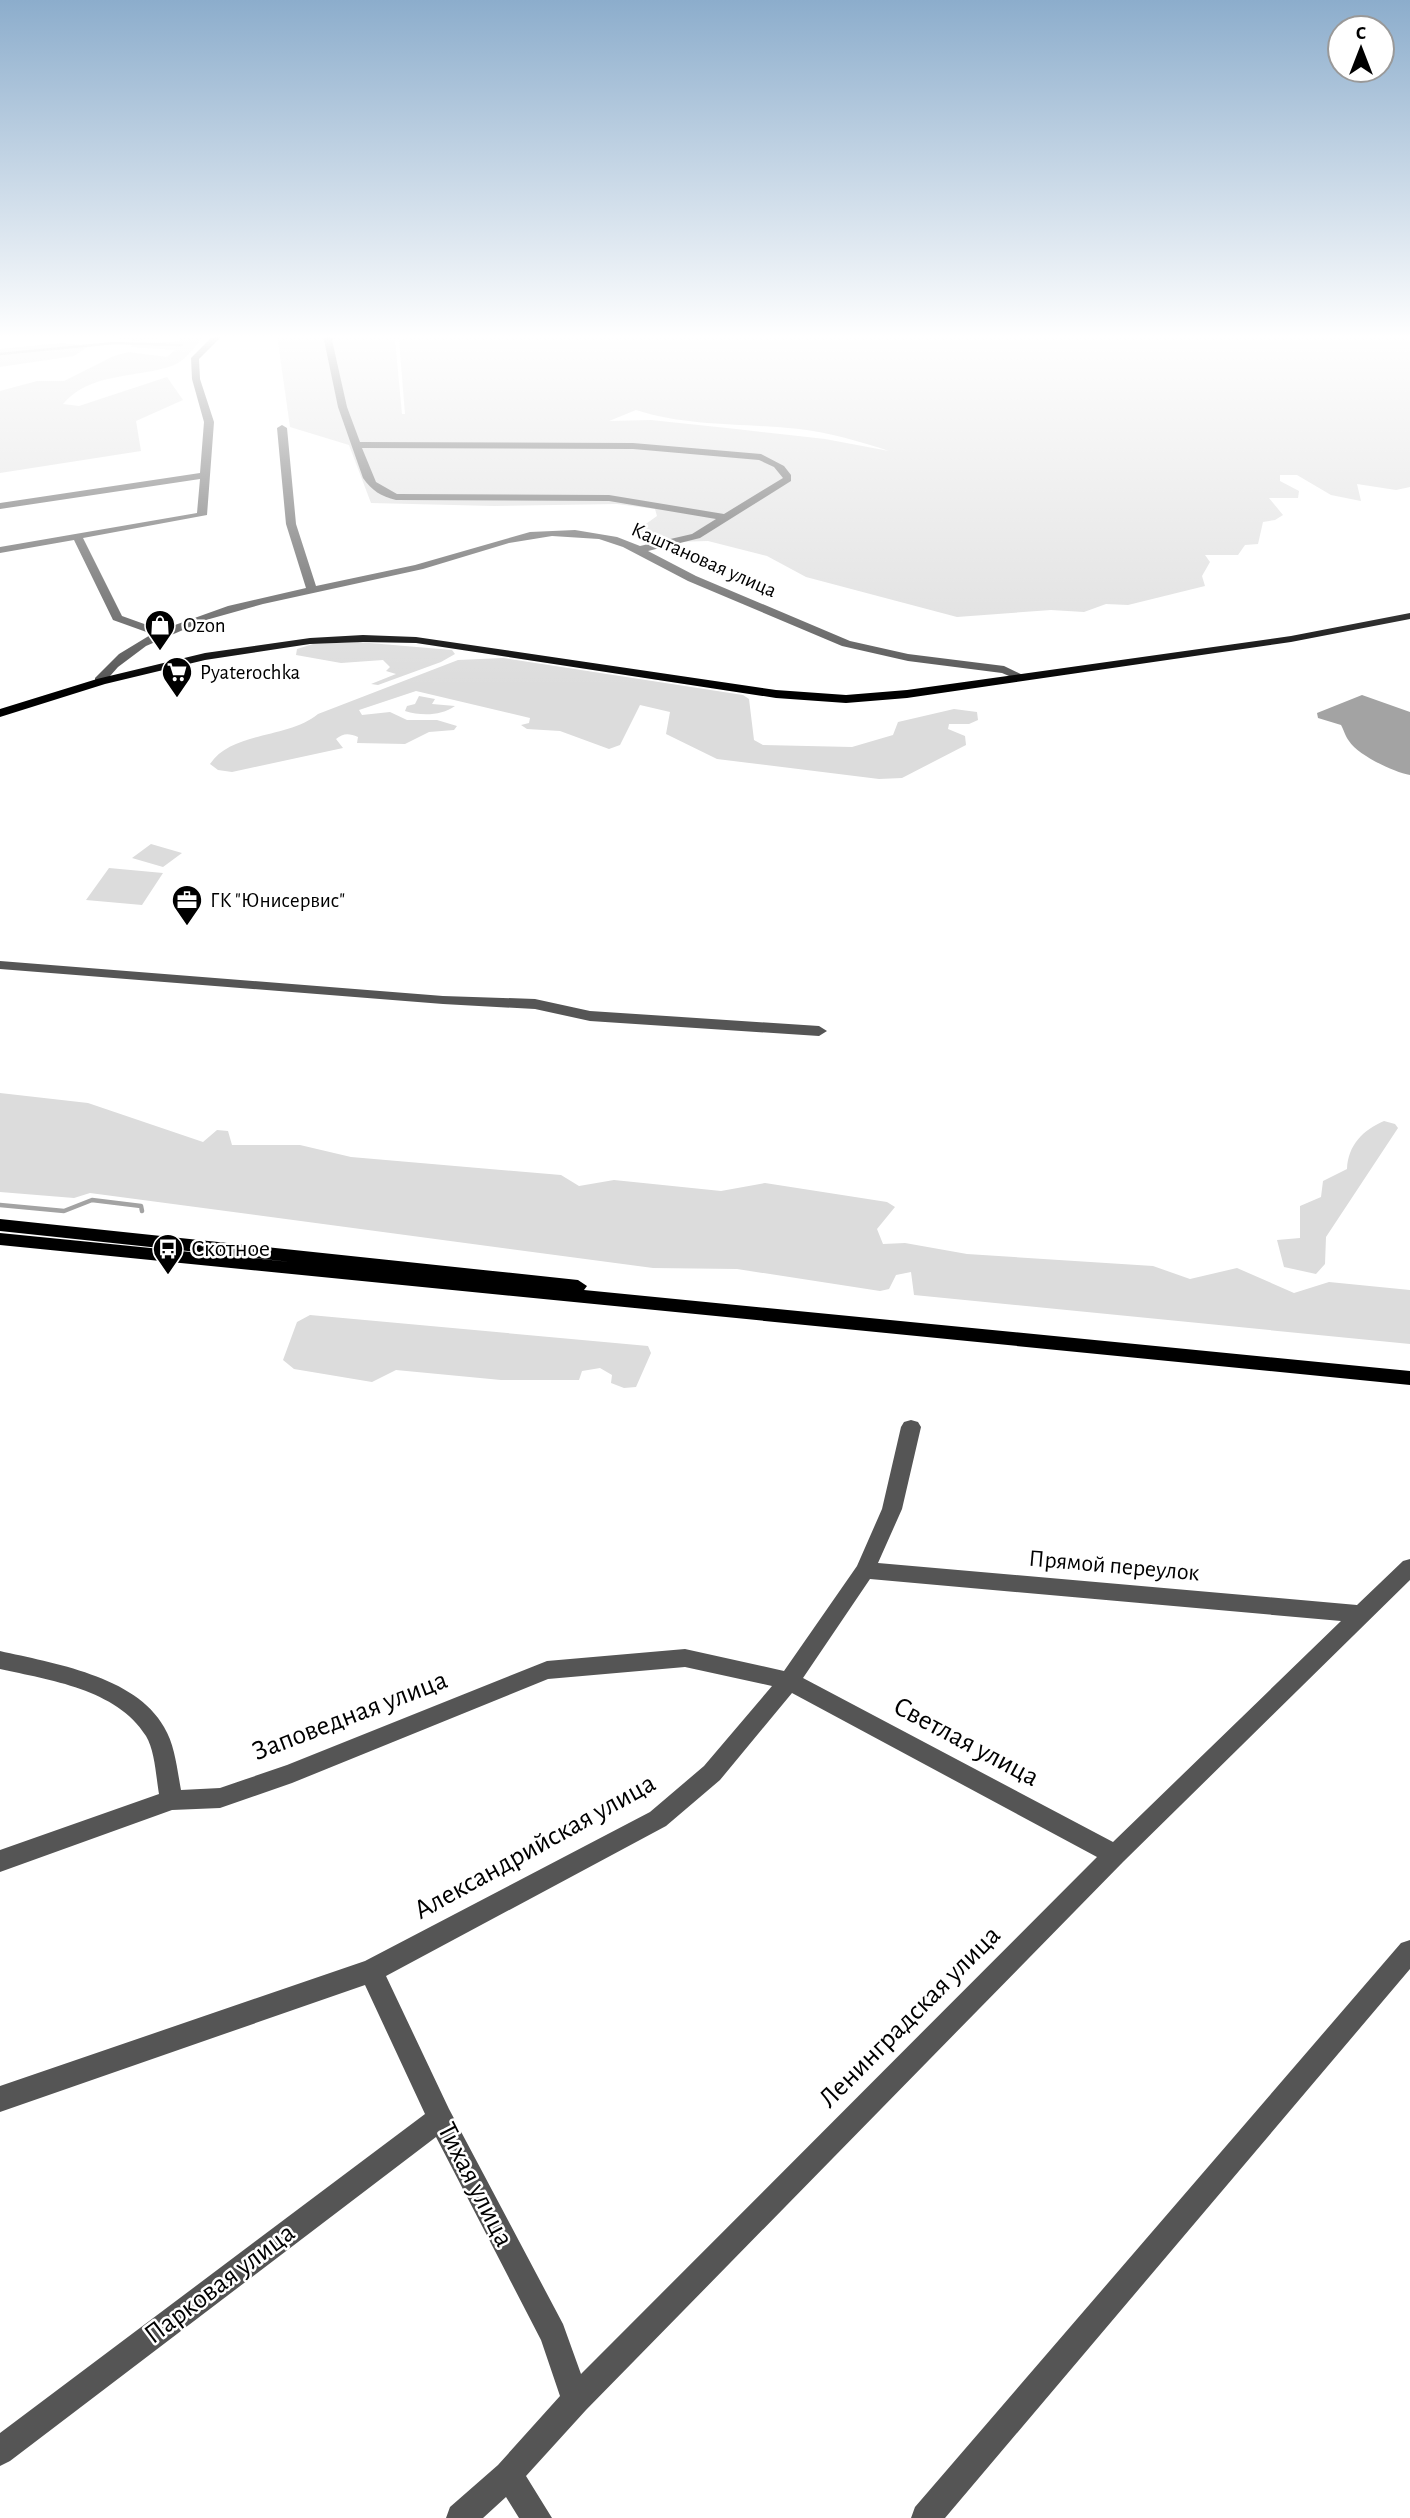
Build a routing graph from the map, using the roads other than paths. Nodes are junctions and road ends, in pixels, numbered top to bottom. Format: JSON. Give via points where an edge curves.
{"nodes":[{"id":1,"x":207,"y":453,"type":"edge"},
{"id":2,"x":284,"y":453,"type":"edge"},
{"id":3,"x":359,"y":453,"type":"edge"},
{"id":4,"x":709,"y":453,"type":"edge"},
{"id":5,"x":206,"y":475,"type":"junction"},
{"id":6,"x":0,"y":506,"type":"edge"},
{"id":7,"x":727,"y":518,"type":"junction"},
{"id":8,"x":77,"y":536,"type":"junction"},
{"id":9,"x":0,"y":550,"type":"edge"},
{"id":10,"x":638,"y":550,"type":"junction"},
{"id":11,"x":312,"y":592,"type":"junction"},
{"id":12,"x":1410,"y":616,"type":"edge"},
{"id":13,"x":161,"y":634,"type":"junction"},
{"id":14,"x":1021,"y":677,"type":"junction"},
{"id":15,"x":99,"y":681,"type":"junction"},
{"id":16,"x":0,"y":713,"type":"edge"},
{"id":17,"x":4,"y":965,"type":"edge"},
{"id":18,"x":819,"y":1031,"type":"dead end"},
{"id":19,"x":0,"y":1224,"type":"edge"},
{"id":20,"x":0,"y":1239,"type":"edge"},
{"id":21,"x":995,"y":1335,"type":"junction"},
{"id":22,"x":1410,"y":1378,"type":"edge"},
{"id":23,"x":911,"y":1427,"type":"dead end"},
{"id":24,"x":1410,"y":1567,"type":"edge"},
{"id":25,"x":865,"y":1570,"type":"junction"},
{"id":26,"x":1359,"y":1614,"type":"junction"},
{"id":27,"x":0,"y":1660,"type":"edge"},
{"id":28,"x":789,"y":1681,"type":"junction"},
{"id":29,"x":172,"y":1800,"type":"junction"},
{"id":30,"x":1115,"y":1855,"type":"junction"},
{"id":31,"x":0,"y":1861,"type":"edge"},
{"id":32,"x":1410,"y":1951,"type":"edge"},
{"id":33,"x":371,"y":1970,"type":"junction"},
{"id":34,"x":0,"y":2099,"type":"edge"},
{"id":35,"x":440,"y":2118,"type":"junction"},
{"id":36,"x":576,"y":2400,"type":"junction"},
{"id":37,"x":0,"y":2451,"type":"edge"},
{"id":38,"x":508,"y":2475,"type":"junction"},
{"id":39,"x":461,"y":2518,"type":"edge"},
{"id":40,"x":537,"y":2518,"type":"edge"},
{"id":41,"x":926,"y":2518,"type":"edge"}],
"edges":[{"from":1,"to":5,"type":"street"},
{"from":2,"to":11,"type":"street","via":[[291,524]]},
{"from":3,"to":7,"type":"street","via":[[373,488],[396,497],[609,498]]},
{"from":4,"to":7,"type":"street","via":[[761,457],[777,463],[788,479]]},
{"from":5,"to":6,"type":"street"},
{"from":5,"to":8,"type":"street","via":[[202,515]]},
{"from":7,"to":10,"type":"street","via":[[696,536]]},
{"from":8,"to":9,"type":"street"},
{"from":8,"to":13,"type":"street","via":[[117,618]]},
{"from":10,"to":11,"type":"street","name":"Каштановая улица","via":[[600,536],[541,533]]},
{"from":10,"to":14,"type":"street","name":"Каштановая улица","via":[[680,574],[849,645],[1004,670]]},
{"from":11,"to":13,"type":"street","name":"Каштановая улица","via":[[246,605]]},
{"from":12,"to":14,"type":"main road","via":[[1291,639]]},
{"from":13,"to":15,"type":"street","name":"Каштановая улица","via":[[128,652]]},
{"from":14,"to":15,"type":"main road","via":[[846,699],[710,685],[448,643],[348,637],[270,645]]},
{"from":15,"to":16,"type":"main road"},
{"from":17,"to":18,"type":"street","via":[[535,1004],[590,1016]]},
{"from":19,"to":21,"type":"main road","via":[[463,1272]]},
{"from":20,"to":21,"type":"main road"},
{"from":21,"to":22,"type":"main road"},
{"from":23,"to":25,"type":"street","name":"Александрийская улица","via":[[892,1509]]},
{"from":24,"to":26,"type":"street","name":"Ленинградская улица"},
{"from":25,"to":26,"type":"street","name":"Прямой переулок"},
{"from":25,"to":28,"type":"street","name":"Александрийская улица"},
{"from":26,"to":30,"type":"street","name":"Ленинградская улица"},
{"from":27,"to":29,"type":"street","via":[[81,1679],[124,1700],[156,1732]]},
{"from":28,"to":29,"type":"street","name":"Заповедная улица","via":[[685,1658],[547,1670],[220,1798]]},
{"from":28,"to":30,"type":"street","name":"Светлая улица"},
{"from":28,"to":33,"type":"street","name":"Александрийская улица","via":[[712,1773],[658,1819]]},
{"from":29,"to":31,"type":"street"},
{"from":30,"to":36,"type":"street","name":"Ленинградская улица"},
{"from":32,"to":41,"type":"street"},
{"from":33,"to":34,"type":"street","name":"Александрийская улица"},
{"from":33,"to":35,"type":"street","name":"Тихая улица"},
{"from":35,"to":36,"type":"street","name":"Тихая улица","via":[[553,2334]]},
{"from":35,"to":37,"type":"street","name":"Парковая улица"},
{"from":36,"to":38,"type":"street","name":"Ленинградская улица"},
{"from":38,"to":39,"type":"street","name":"Ленинградская улица"},
{"from":38,"to":40,"type":"street"}]}
